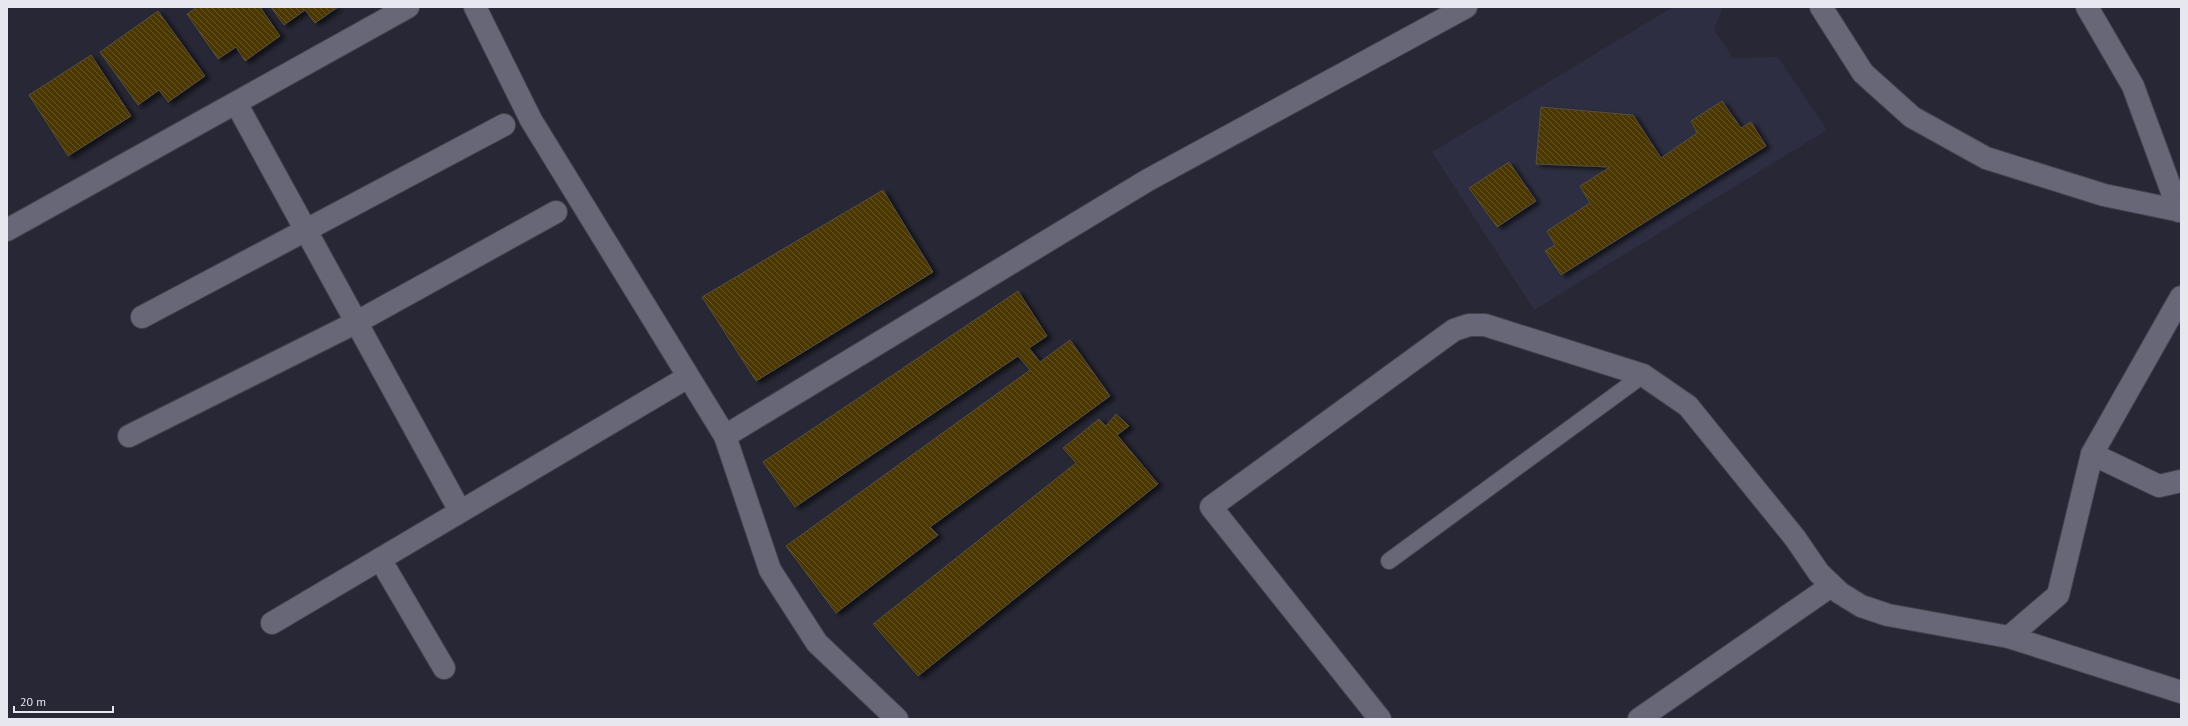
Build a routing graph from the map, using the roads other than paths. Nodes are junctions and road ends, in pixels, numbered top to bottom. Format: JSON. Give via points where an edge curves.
{"nodes":[{"id":1,"x":408,"y":7,"type":"edge"},
{"id":2,"x":475,"y":7,"type":"edge"},
{"id":3,"x":1466,"y":7,"type":"edge"},
{"id":4,"x":1821,"y":7,"type":"edge"},
{"id":5,"x":2087,"y":7,"type":"edge"},
{"id":6,"x":236,"y":103,"type":"junction"},
{"id":7,"x":504,"y":125,"type":"dead end"},
{"id":8,"x":2180,"y":211,"type":"edge"},
{"id":9,"x":556,"y":212,"type":"dead end"},
{"id":10,"x":7,"y":230,"type":"edge"},
{"id":11,"x":306,"y":230,"type":"junction"},
{"id":12,"x":2181,"y":297,"type":"edge"},
{"id":13,"x":142,"y":317,"type":"dead end"},
{"id":14,"x":357,"y":322,"type":"junction"},
{"id":15,"x":1643,"y":375,"type":"junction"},
{"id":16,"x":688,"y":377,"type":"junction"},
{"id":17,"x":129,"y":436,"type":"dead end"},
{"id":18,"x":725,"y":436,"type":"junction"},
{"id":19,"x":2092,"y":454,"type":"junction"},
{"id":20,"x":2181,"y":481,"type":"edge"},
{"id":21,"x":460,"y":511,"type":"junction"},
{"id":22,"x":380,"y":559,"type":"junction"},
{"id":23,"x":1389,"y":561,"type":"dead end"},
{"id":24,"x":1831,"y":586,"type":"junction"},
{"id":25,"x":272,"y":623,"type":"dead end"},
{"id":26,"x":2009,"y":637,"type":"junction"},
{"id":27,"x":444,"y":668,"type":"dead end"},
{"id":28,"x":2181,"y":692,"type":"edge"},
{"id":29,"x":897,"y":719,"type":"edge"},
{"id":30,"x":1380,"y":719,"type":"edge"},
{"id":31,"x":1640,"y":719,"type":"edge"}],
"edges":[{"from":1,"to":6,"type":"street"},
{"from":2,"to":16,"type":"street","via":[[532,120]]},
{"from":3,"to":18,"type":"street","via":[[1148,180]]},
{"from":4,"to":8,"type":"street","via":[[1863,72],[1912,117],[1986,158],[2104,195]]},
{"from":5,"to":8,"type":"street","via":[[2133,86]]},
{"from":6,"to":10,"type":"street"},
{"from":6,"to":11,"type":"street"},
{"from":7,"to":11,"type":"street"},
{"from":9,"to":14,"type":"street"},
{"from":11,"to":13,"type":"street"},
{"from":11,"to":14,"type":"street"},
{"from":12,"to":19,"type":"street"},
{"from":14,"to":17,"type":"street"},
{"from":14,"to":21,"type":"street"},
{"from":15,"to":23,"type":"lane"},
{"from":15,"to":24,"type":"street","via":[[1688,406]]},
{"from":15,"to":30,"type":"street","via":[[1492,327],[1469,325],[1454,330],[1211,506]]},
{"from":16,"to":18,"type":"street"},
{"from":16,"to":21,"type":"street"},
{"from":18,"to":29,"type":"street","via":[[770,570],[817,643]]},
{"from":19,"to":20,"type":"street","via":[[2159,486]]},
{"from":19,"to":26,"type":"street","via":[[2058,595]]},
{"from":21,"to":22,"type":"street"},
{"from":22,"to":25,"type":"street"},
{"from":22,"to":27,"type":"street"},
{"from":24,"to":26,"type":"street","via":[[1861,606],[1888,615]]},
{"from":24,"to":31,"type":"street"},
{"from":26,"to":28,"type":"street"}]}
